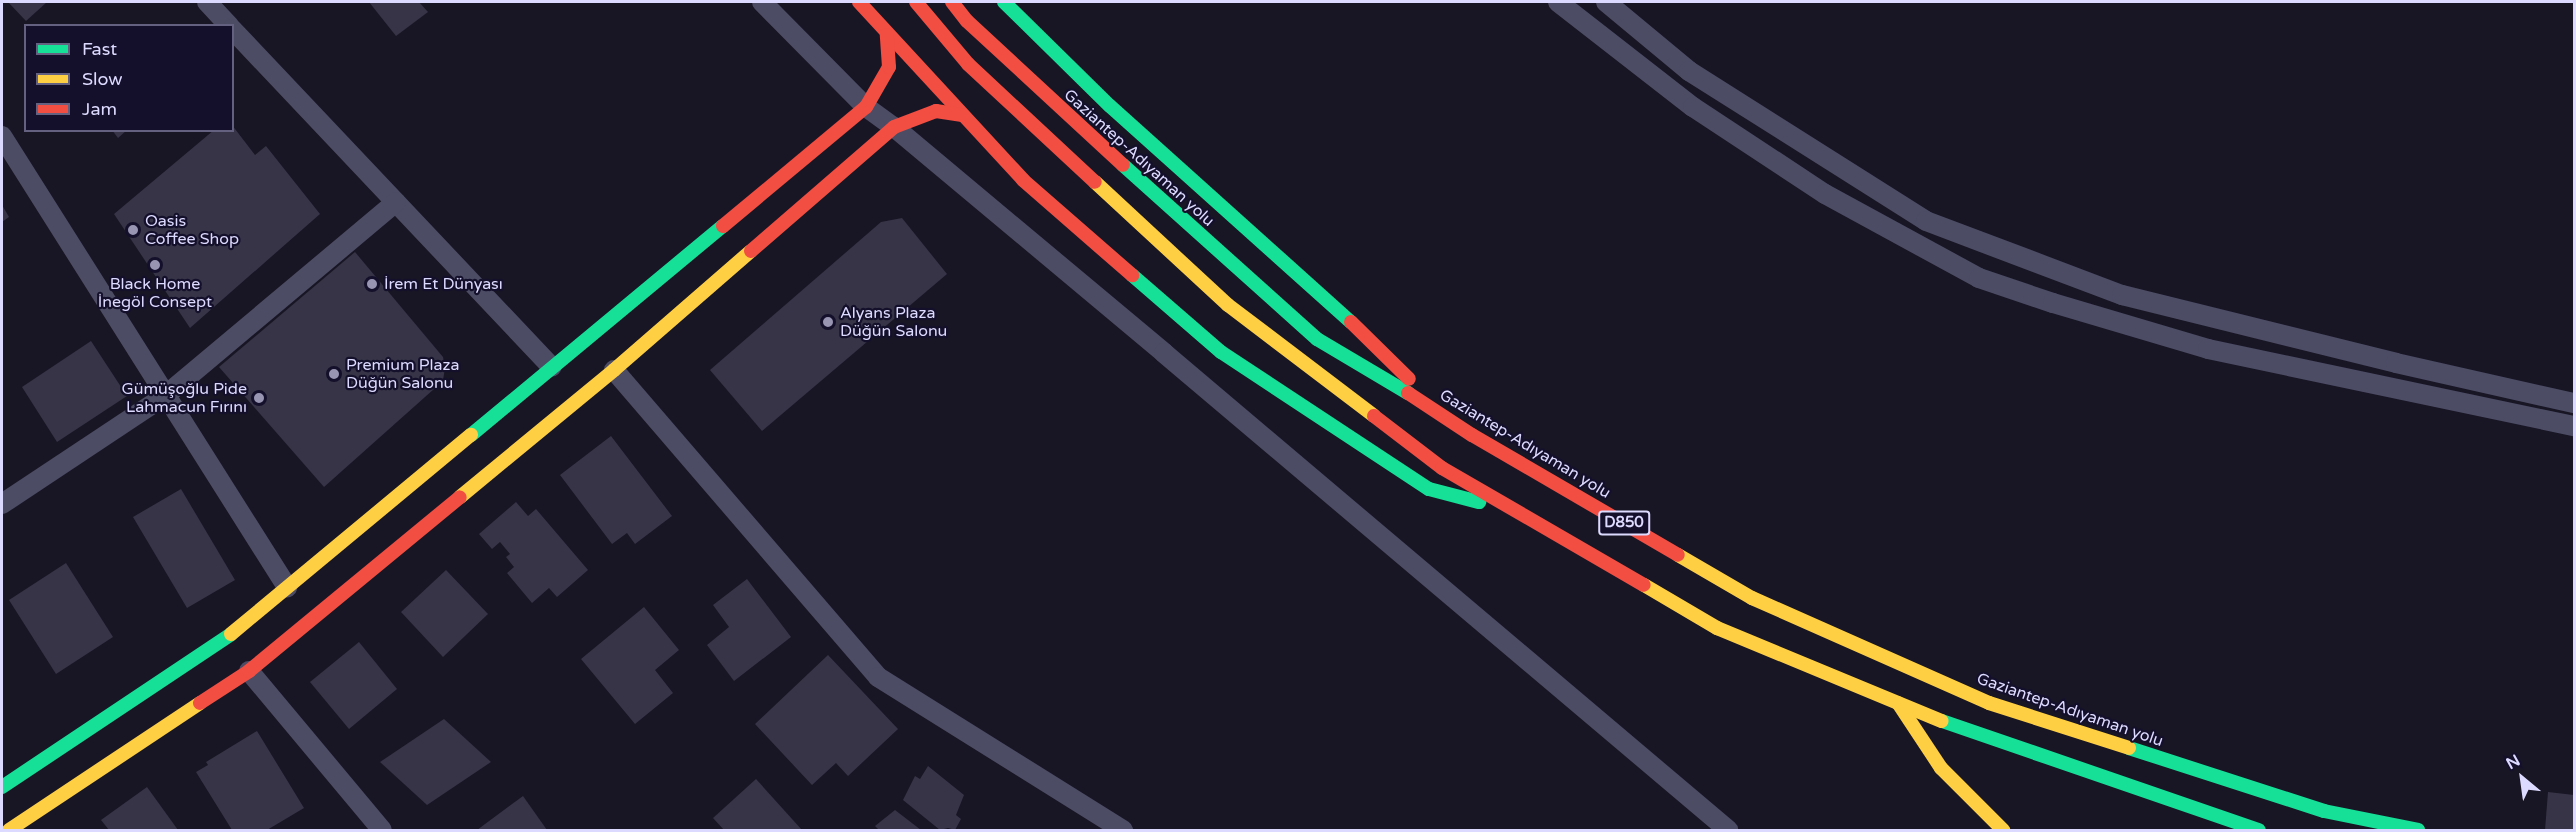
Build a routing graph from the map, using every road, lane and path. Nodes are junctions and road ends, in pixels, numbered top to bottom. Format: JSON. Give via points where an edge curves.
{"nodes":[{"id":1,"x":207,"y":2,"type":"edge"},
{"id":2,"x":762,"y":2,"type":"edge"},
{"id":3,"x":859,"y":2,"type":"edge"},
{"id":4,"x":916,"y":2,"type":"edge"},
{"id":5,"x":952,"y":2,"type":"edge"},
{"id":6,"x":1004,"y":2,"type":"edge"},
{"id":7,"x":1558,"y":2,"type":"edge"},
{"id":8,"x":1605,"y":2,"type":"edge"},
{"id":9,"x":227,"y":24,"type":"edge"},
{"id":10,"x":234,"y":31,"type":"edge"},
{"id":11,"x":887,"y":35,"type":"junction"},
{"id":12,"x":866,"y":107,"type":"junction"},
{"id":13,"x":961,"y":115,"type":"junction"},
{"id":14,"x":894,"y":127,"type":"junction"},
{"id":15,"x":2,"y":136,"type":"edge"},
{"id":16,"x":396,"y":202,"type":"junction"},
{"id":17,"x":552,"y":368,"type":"junction"},
{"id":18,"x":614,"y":370,"type":"junction"},
{"id":19,"x":166,"y":394,"type":"junction"},
{"id":20,"x":2574,"y":403,"type":"edge"},
{"id":21,"x":1446,"y":416,"type":"junction"},
{"id":22,"x":2574,"y":426,"type":"edge"},
{"id":23,"x":2,"y":504,"type":"edge"},
{"id":24,"x":1517,"y":511,"type":"junction"},
{"id":25,"x":287,"y":587,"type":"junction"},
{"id":26,"x":249,"y":671,"type":"junction"},
{"id":27,"x":1898,"y":703,"type":"junction"},
{"id":28,"x":2,"y":787,"type":"edge"},
{"id":29,"x":9,"y":831,"type":"edge"},
{"id":30,"x":382,"y":831,"type":"edge"},
{"id":31,"x":1124,"y":831,"type":"edge"},
{"id":32,"x":1728,"y":831,"type":"edge"},
{"id":33,"x":2003,"y":831,"type":"edge"},
{"id":34,"x":2259,"y":831,"type":"edge"},
{"id":35,"x":2418,"y":831,"type":"edge"}],
"edges":[{"from":1,"to":9,"type":"street"},
{"from":2,"to":12,"type":"street"},
{"from":3,"to":11,"type":"main road"},
{"from":4,"to":24,"type":"main road","number":"D850","via":[[968,64],[1228,305],[1442,468]]},
{"from":5,"to":21,"type":"main road","name":"Gaziantep-Adıyaman yolu","number":"D850","via":[[1060,109],[1317,339]]},
{"from":6,"to":21,"type":"main road","via":[[1110,106],[1347,318]]},
{"from":7,"to":22,"type":"street","via":[[1693,107],[1815,188],[1979,278],[2208,349]]},
{"from":8,"to":20,"type":"street","via":[[1689,71],[1926,221],[2122,295]]},
{"from":10,"to":16,"type":"street"},
{"from":11,"to":12,"type":"main road","via":[[889,67]]},
{"from":11,"to":13,"type":"main road"},
{"from":12,"to":14,"type":"street"},
{"from":12,"to":17,"type":"main road"},
{"from":13,"to":14,"type":"main road","via":[[936,111]]},
{"from":13,"to":24,"type":"main road","via":[[1023,180],[1221,352],[1429,489]]},
{"from":14,"to":18,"type":"main road"},
{"from":14,"to":32,"type":"street"},
{"from":15,"to":19,"type":"street"},
{"from":16,"to":17,"type":"street"},
{"from":16,"to":19,"type":"street"},
{"from":17,"to":25,"type":"main road"},
{"from":18,"to":26,"type":"main road"},
{"from":18,"to":31,"type":"street","via":[[878,677]]},
{"from":19,"to":23,"type":"street"},
{"from":19,"to":25,"type":"street"},
{"from":21,"to":35,"type":"main road","name":"Gaziantep-Adıyaman yolu","number":"D850","via":[[1472,435],[1752,598],[1989,703],[2324,812]]},
{"from":24,"to":27,"type":"main road","number":"D850","via":[[1717,628]]},
{"from":25,"to":28,"type":"main road","via":[[223,641]]},
{"from":26,"to":29,"type":"main road"},
{"from":26,"to":30,"type":"street"},
{"from":27,"to":33,"type":"main road","via":[[1941,768]]},
{"from":27,"to":34,"type":"main road","number":"D850","via":[[1969,732]]}]}
